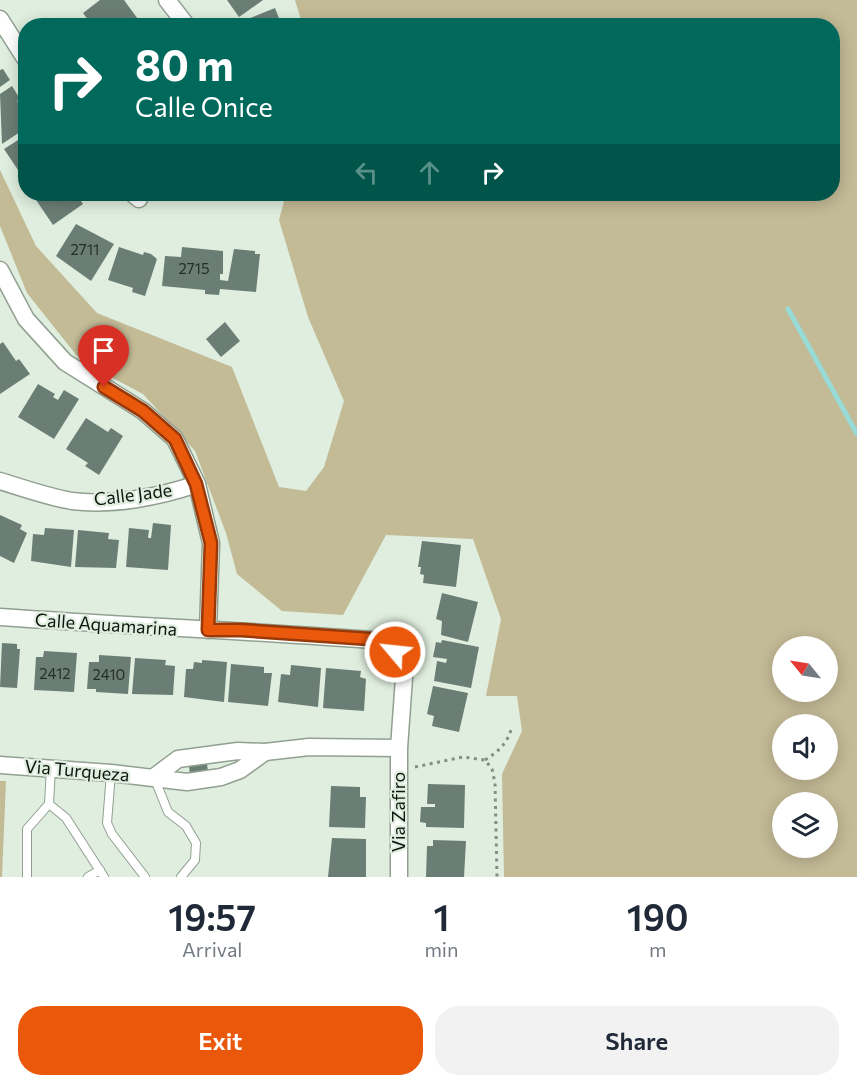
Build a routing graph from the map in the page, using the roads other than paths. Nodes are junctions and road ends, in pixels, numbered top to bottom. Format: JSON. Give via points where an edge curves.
{"nodes":[{"id":1,"x":167,"y":0,"type":"edge"},
{"id":2,"x":181,"y":18,"type":"edge"},
{"id":3,"x":0,"y":19,"type":"edge"},
{"id":4,"x":18,"y":47,"type":"edge"},
{"id":5,"x":0,"y":270,"type":"edge"},
{"id":6,"x":0,"y":481,"type":"edge"},
{"id":7,"x":196,"y":484,"type":"junction"},
{"id":8,"x":0,"y":617,"type":"edge"},
{"id":9,"x":208,"y":630,"type":"junction"},
{"id":10,"x":399,"y":748,"type":"junction"},
{"id":11,"x":265,"y":752,"type":"junction"},
{"id":12,"x":217,"y":754,"type":"junction"},
{"id":13,"x":0,"y":765,"type":"edge"},
{"id":14,"x":51,"y":768,"type":"junction"},
{"id":15,"x":111,"y":773,"type":"junction"},
{"id":16,"x":154,"y":777,"type":"junction"},
{"id":17,"x":221,"y":777,"type":"junction"},
{"id":18,"x":49,"y":804,"type":"junction"},
{"id":19,"x":102,"y":873,"type":"edge"},
{"id":20,"x":27,"y":877,"type":"edge"},
{"id":21,"x":88,"y":877,"type":"edge"},
{"id":22,"x":145,"y":877,"type":"edge"},
{"id":23,"x":181,"y":877,"type":"edge"},
{"id":24,"x":399,"y":877,"type":"edge"}],
"edges":[{"from":1,"to":2,"type":"street"},
{"from":3,"to":4,"type":"street"},
{"from":5,"to":7,"type":"street","via":[[26,319],[66,362],[143,411],[175,439]]},
{"from":6,"to":7,"type":"street","name":"Calle Jade","via":[[73,501],[111,501],[173,492]]},
{"from":7,"to":9,"type":"street","via":[[211,543]]},
{"from":8,"to":9,"type":"street","name":"Calle Aquamarina"},
{"from":9,"to":10,"type":"street","name":"Calle Aquamarina","via":[[385,640],[405,664]]},
{"from":10,"to":11,"type":"street","name":"Via Turqueza","via":[[309,747]]},
{"from":10,"to":24,"type":"street","name":"Via Zafiro"},
{"from":11,"to":12,"type":"street","name":"Via Turqueza"},
{"from":11,"to":17,"type":"street","name":"Via Turqueza","via":[[240,770]]},
{"from":12,"to":16,"type":"street","name":"Via Turqueza","via":[[178,759]]},
{"from":12,"to":17,"type":"lane"},
{"from":13,"to":14,"type":"street","name":"Via Turqueza"},
{"from":14,"to":15,"type":"street","name":"Via Turqueza"},
{"from":14,"to":18,"type":"lane"},
{"from":15,"to":16,"type":"street","name":"Via Turqueza"},
{"from":15,"to":22,"type":"lane","via":[[107,823]]},
{"from":16,"to":17,"type":"street","name":"Via Turqueza","via":[[187,783]]},
{"from":16,"to":23,"type":"lane","via":[[168,812],[186,826],[196,843],[195,860]]},
{"from":18,"to":19,"type":"lane","via":[[66,818]]},
{"from":18,"to":20,"type":"lane","via":[[27,829]]},
{"from":19,"to":21,"type":"lane"}]}
